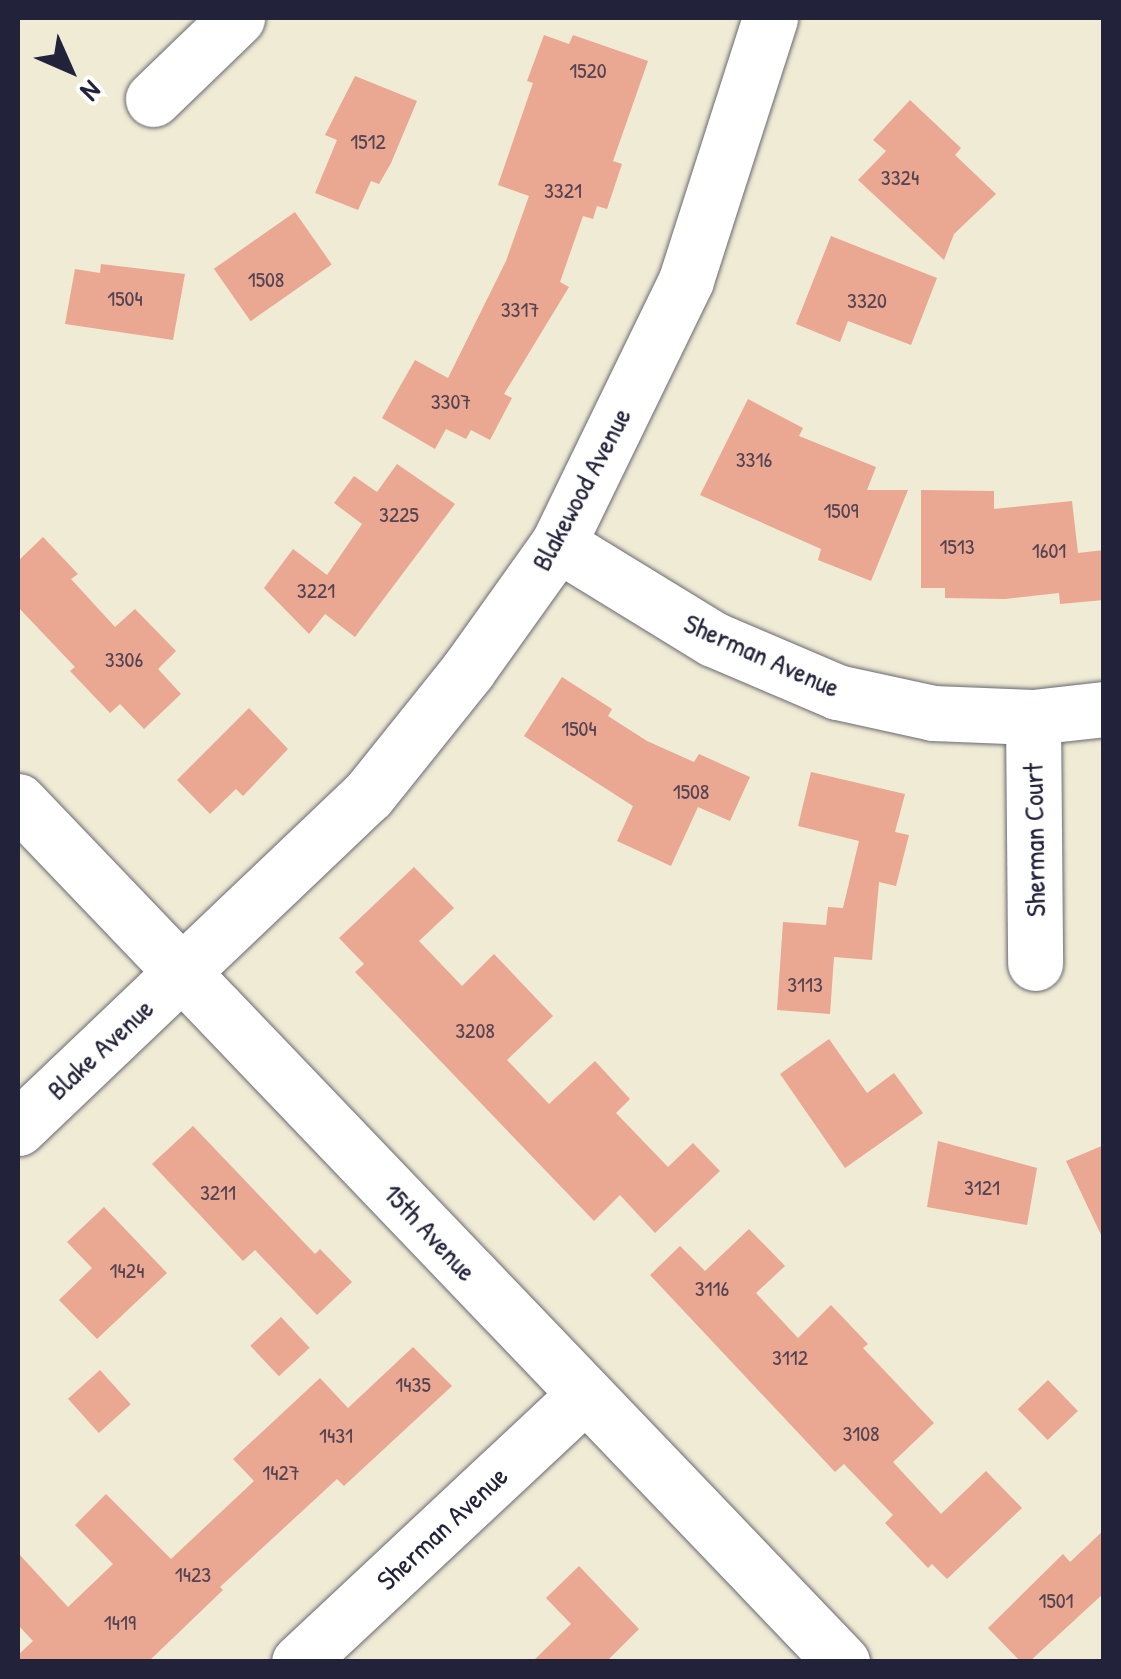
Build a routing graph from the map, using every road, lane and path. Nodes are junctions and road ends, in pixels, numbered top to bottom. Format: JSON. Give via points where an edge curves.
{"nodes":[{"id":1,"x":238,"y":18,"type":"edge"},
{"id":2,"x":770,"y":18,"type":"edge"},
{"id":3,"x":154,"y":99,"type":"dead end"},
{"id":4,"x":558,"y":544,"type":"junction"},
{"id":5,"x":1104,"y":709,"type":"edge"},
{"id":6,"x":1032,"y":717,"type":"junction"},
{"id":7,"x":18,"y":801,"type":"edge"},
{"id":8,"x":1035,"y":963,"type":"dead end"},
{"id":9,"x":183,"y":972,"type":"junction"},
{"id":10,"x":18,"y":1128,"type":"edge"},
{"id":11,"x":584,"y":1395,"type":"junction"},
{"id":12,"x":300,"y":1662,"type":"edge"},
{"id":13,"x":842,"y":1662,"type":"edge"}],
"edges":[{"from":1,"to":3,"type":"street"},
{"from":2,"to":4,"type":"street","name":"Blakewood Avenue","via":[[686,280]]},
{"from":4,"to":6,"type":"street","name":"Sherman Avenue","via":[[713,639],[837,692],[933,713]]},
{"from":4,"to":9,"type":"street","name":"Blakewood Avenue","via":[[368,795]]},
{"from":5,"to":6,"type":"street","name":"Sherman Avenue"},
{"from":6,"to":8,"type":"street","name":"Sherman Court"},
{"from":7,"to":9,"type":"street","name":"15th Avenue"},
{"from":9,"to":10,"type":"street","name":"Blake Avenue"},
{"from":9,"to":11,"type":"street","name":"15th Avenue"},
{"from":11,"to":12,"type":"street","name":"Sherman Avenue"},
{"from":11,"to":13,"type":"street","name":"15th Avenue"}]}
